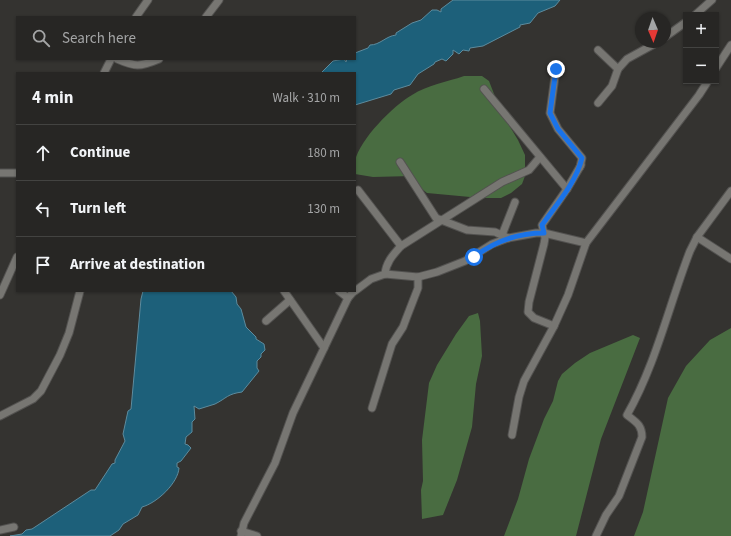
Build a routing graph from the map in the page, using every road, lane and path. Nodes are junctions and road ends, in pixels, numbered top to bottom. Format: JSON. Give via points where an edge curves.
{"nodes":[{"id":1,"x":148,"y":0,"type":"edge"},
{"id":2,"x":219,"y":0,"type":"edge"},
{"id":3,"x":712,"y":0,"type":"edge"},
{"id":4,"x":698,"y":12,"type":"edge"},
{"id":5,"x":137,"y":16,"type":"edge"},
{"id":6,"x":207,"y":16,"type":"edge"},
{"id":7,"x":683,"y":24,"type":"edge"},
{"id":8,"x":671,"y":33,"type":"edge"},
{"id":9,"x":731,"y":45,"type":"edge"},
{"id":10,"x":647,"y":48,"type":"edge"},
{"id":11,"x":598,"y":50,"type":"dead end"},
{"id":12,"x":111,"y":60,"type":"edge"},
{"id":13,"x":118,"y":60,"type":"edge"},
{"id":14,"x":157,"y":60,"type":"edge"},
{"id":15,"x":719,"y":63,"type":"edge"},
{"id":16,"x":556,"y":69,"type":"dead end"},
{"id":17,"x":618,"y":69,"type":"junction"},
{"id":18,"x":105,"y":72,"type":"edge"},
{"id":19,"x":706,"y":84,"type":"edge"},
{"id":20,"x":484,"y":89,"type":"dead end"},
{"id":21,"x":598,"y":103,"type":"dead end"},
{"id":22,"x":540,"y":156,"type":"junction"},
{"id":23,"x":400,"y":162,"type":"dead end"},
{"id":24,"x":0,"y":173,"type":"edge"},
{"id":25,"x":16,"y":173,"type":"edge"},
{"id":26,"x":567,"y":189,"type":"junction"},
{"id":27,"x":358,"y":190,"type":"dead end"},
{"id":28,"x":731,"y":191,"type":"edge"},
{"id":29,"x":515,"y":202,"type":"dead end"},
{"id":30,"x":441,"y":220,"type":"junction"},
{"id":31,"x":544,"y":233,"type":"junction"},
{"id":32,"x":505,"y":236,"type":"junction"},
{"id":33,"x":697,"y":237,"type":"junction"},
{"id":34,"x":586,"y":243,"type":"junction"},
{"id":35,"x":401,"y":246,"type":"junction"},
{"id":36,"x":16,"y":259,"type":"edge"},
{"id":37,"x":731,"y":259,"type":"edge"},
{"id":38,"x":385,"y":274,"type":"junction"},
{"id":39,"x":418,"y":277,"type":"junction"},
{"id":40,"x":356,"y":290,"type":"edge"},
{"id":41,"x":80,"y":292,"type":"edge"},
{"id":42,"x":285,"y":292,"type":"edge"},
{"id":43,"x":340,"y":292,"type":"edge"},
{"id":44,"x":354,"y":292,"type":"edge"},
{"id":45,"x":0,"y":295,"type":"edge"},
{"id":46,"x":348,"y":298,"type":"junction"},
{"id":47,"x":290,"y":300,"type":"junction"},
{"id":48,"x":266,"y":321,"type":"dead end"},
{"id":49,"x":554,"y":326,"type":"junction"},
{"id":50,"x":324,"y":348,"type":"junction"},
{"id":51,"x":372,"y":408,"type":"dead end"},
{"id":52,"x":0,"y":416,"type":"edge"},
{"id":53,"x":512,"y":435,"type":"dead end"},
{"id":54,"x":14,"y":527,"type":"dead end"},
{"id":55,"x":0,"y":530,"type":"edge"},
{"id":56,"x":241,"y":534,"type":"edge"},
{"id":57,"x":258,"y":536,"type":"edge"},
{"id":58,"x":596,"y":536,"type":"edge"}],
"edges":[{"from":1,"to":5,"type":"street"},
{"from":2,"to":6,"type":"street"},
{"from":3,"to":4,"type":"street"},
{"from":7,"to":8,"type":"street"},
{"from":9,"to":15,"type":"street"},
{"from":10,"to":17,"type":"street","via":[[627,59]]},
{"from":11,"to":17,"type":"street"},
{"from":12,"to":18,"type":"street"},
{"from":13,"to":14,"type":"street","via":[[138,66]]},
{"from":16,"to":26,"type":"street","via":[[550,113],[558,129],[582,158],[581,166]]},
{"from":17,"to":21,"type":"street","via":[[612,86]]},
{"from":19,"to":34,"type":"street"},
{"from":20,"to":22,"type":"street"},
{"from":22,"to":26,"type":"street"},
{"from":22,"to":30,"type":"street","via":[[529,170],[502,182]]},
{"from":23,"to":30,"type":"street","via":[[436,218]]},
{"from":24,"to":25,"type":"street"},
{"from":26,"to":31,"type":"street","via":[[542,225]]},
{"from":27,"to":35,"type":"street"},
{"from":28,"to":33,"type":"street"},
{"from":29,"to":32,"type":"street"},
{"from":30,"to":32,"type":"street","via":[[467,230],[495,232]]},
{"from":30,"to":35,"type":"street"},
{"from":31,"to":32,"type":"street"},
{"from":31,"to":34,"type":"street"},
{"from":31,"to":49,"type":"street","via":[[544,244],[528,312],[534,318]]},
{"from":32,"to":39,"type":"street","via":[[474,257],[453,267]]},
{"from":33,"to":37,"type":"street"},
{"from":33,"to":58,"type":"street","via":[[690,250],[646,377],[627,415],[642,429],[642,437],[619,496]]},
{"from":34,"to":49,"type":"street"},
{"from":35,"to":38,"type":"street","via":[[392,256]]},
{"from":36,"to":45,"type":"street"},
{"from":38,"to":39,"type":"street"},
{"from":38,"to":40,"type":"street","via":[[371,279]]},
{"from":39,"to":51,"type":"street","via":[[418,288],[403,327],[392,344]]},
{"from":41,"to":52,"type":"street","via":[[60,356],[41,391],[33,400]]},
{"from":42,"to":47,"type":"street"},
{"from":43,"to":46,"type":"street"},
{"from":44,"to":46,"type":"street"},
{"from":46,"to":50,"type":"street"},
{"from":47,"to":48,"type":"street"},
{"from":47,"to":50,"type":"street"},
{"from":49,"to":53,"type":"street","via":[[524,381]]},
{"from":50,"to":56,"type":"street","via":[[293,413],[275,463],[244,523]]},
{"from":54,"to":55,"type":"street"},
{"from":56,"to":57,"type":"street"}]}
